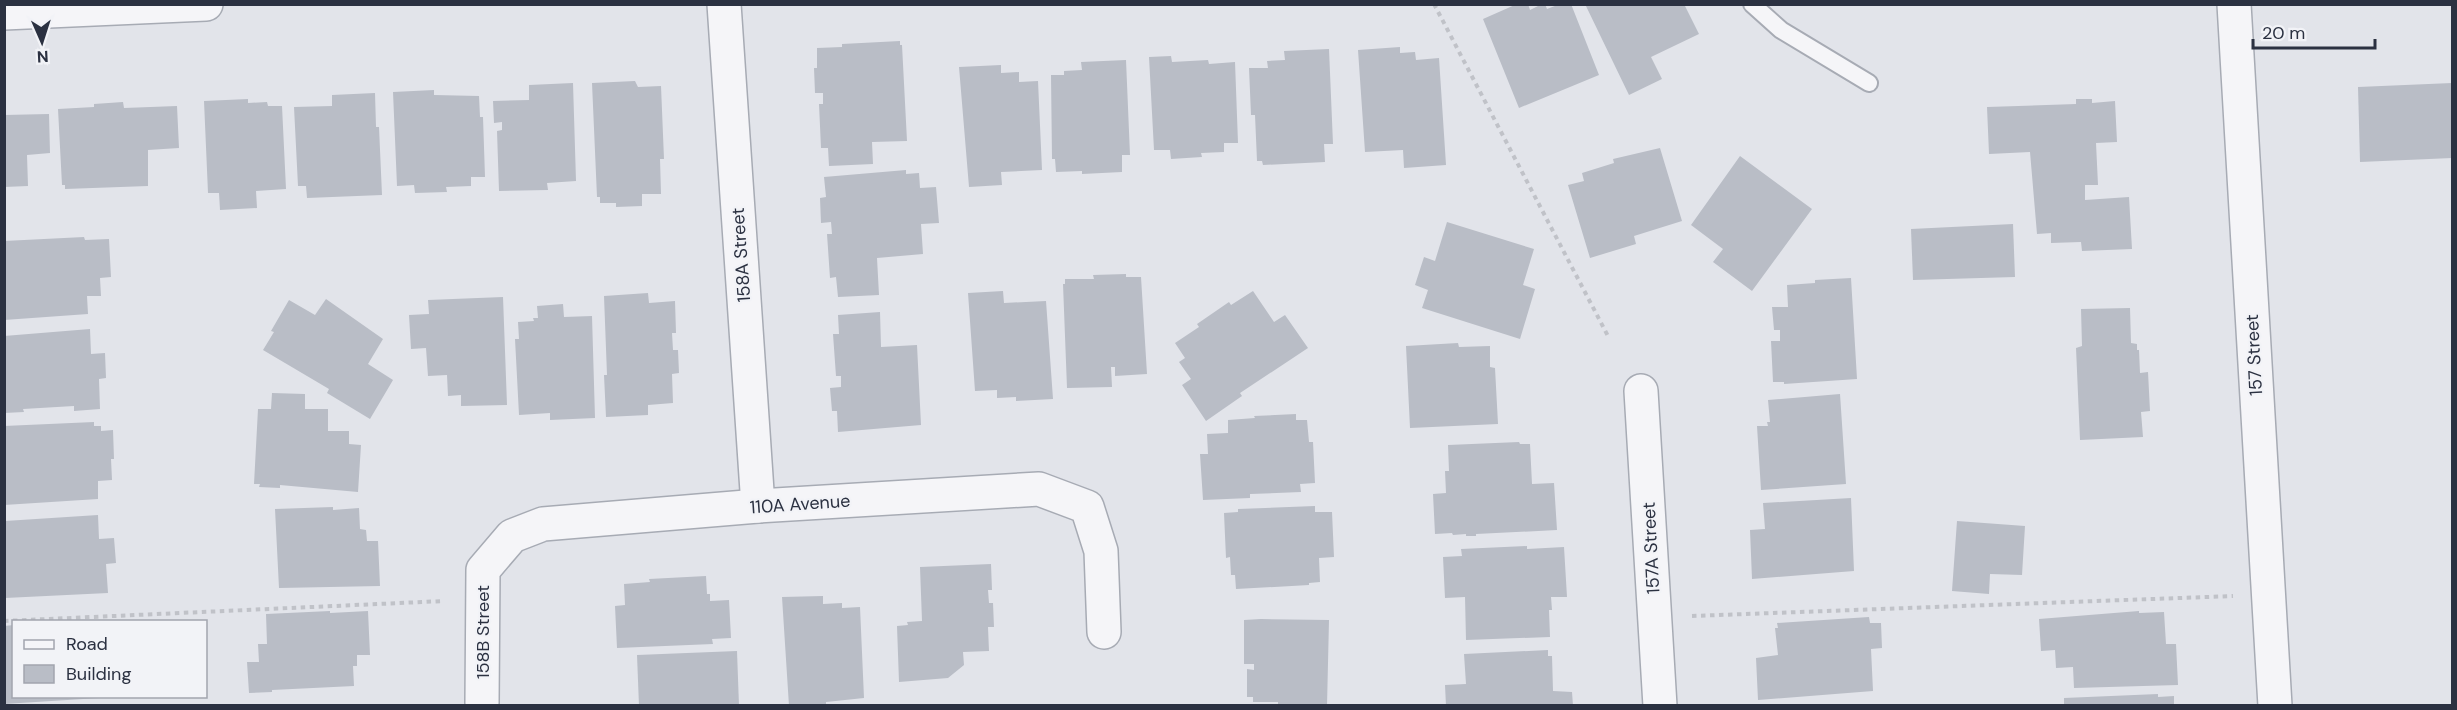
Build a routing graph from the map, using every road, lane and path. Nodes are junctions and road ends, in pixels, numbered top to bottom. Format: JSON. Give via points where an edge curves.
{"nodes":[{"id":1,"x":206,"y":4,"type":"edge"},
{"id":2,"x":724,"y":4,"type":"edge"},
{"id":3,"x":1434,"y":4,"type":"edge"},
{"id":4,"x":1752,"y":4,"type":"edge"},
{"id":5,"x":2234,"y":4,"type":"edge"},
{"id":6,"x":4,"y":13,"type":"edge"},
{"id":7,"x":1869,"y":82,"type":"dead end"},
{"id":8,"x":1609,"y":338,"type":"dead end"},
{"id":9,"x":1641,"y":391,"type":"dead end"},
{"id":10,"x":758,"y":507,"type":"junction"},
{"id":11,"x":512,"y":536,"type":"joint"},
{"id":12,"x":2237,"y":596,"type":"dead end"},
{"id":13,"x":452,"y":601,"type":"dead end"},
{"id":14,"x":1687,"y":617,"type":"dead end"},
{"id":15,"x":26,"y":620,"type":"edge"},
{"id":16,"x":1104,"y":632,"type":"dead end"},
{"id":17,"x":482,"y":703,"type":"dead end"},
{"id":18,"x":1660,"y":705,"type":"edge"},
{"id":19,"x":2275,"y":705,"type":"edge"}],
"edges":[{"from":1,"to":6,"type":"street"},
{"from":2,"to":10,"type":"street","name":"158A Street"},
{"from":3,"to":8,"type":"path"},
{"from":4,"to":7,"type":"lane","via":[[1780,30]]},
{"from":5,"to":19,"type":"street","name":"157 Street"},
{"from":9,"to":18,"type":"street","name":"157A Street"},
{"from":10,"to":11,"type":"street","name":"110A Avenue","via":[[543,524]]},
{"from":10,"to":16,"type":"street","name":"110A Avenue","via":[[1040,489],[1087,507],[1101,551]]},
{"from":11,"to":17,"type":"street","name":"158B Street","via":[[483,570]]},
{"from":12,"to":14,"type":"path"},
{"from":13,"to":15,"type":"path"}]}
